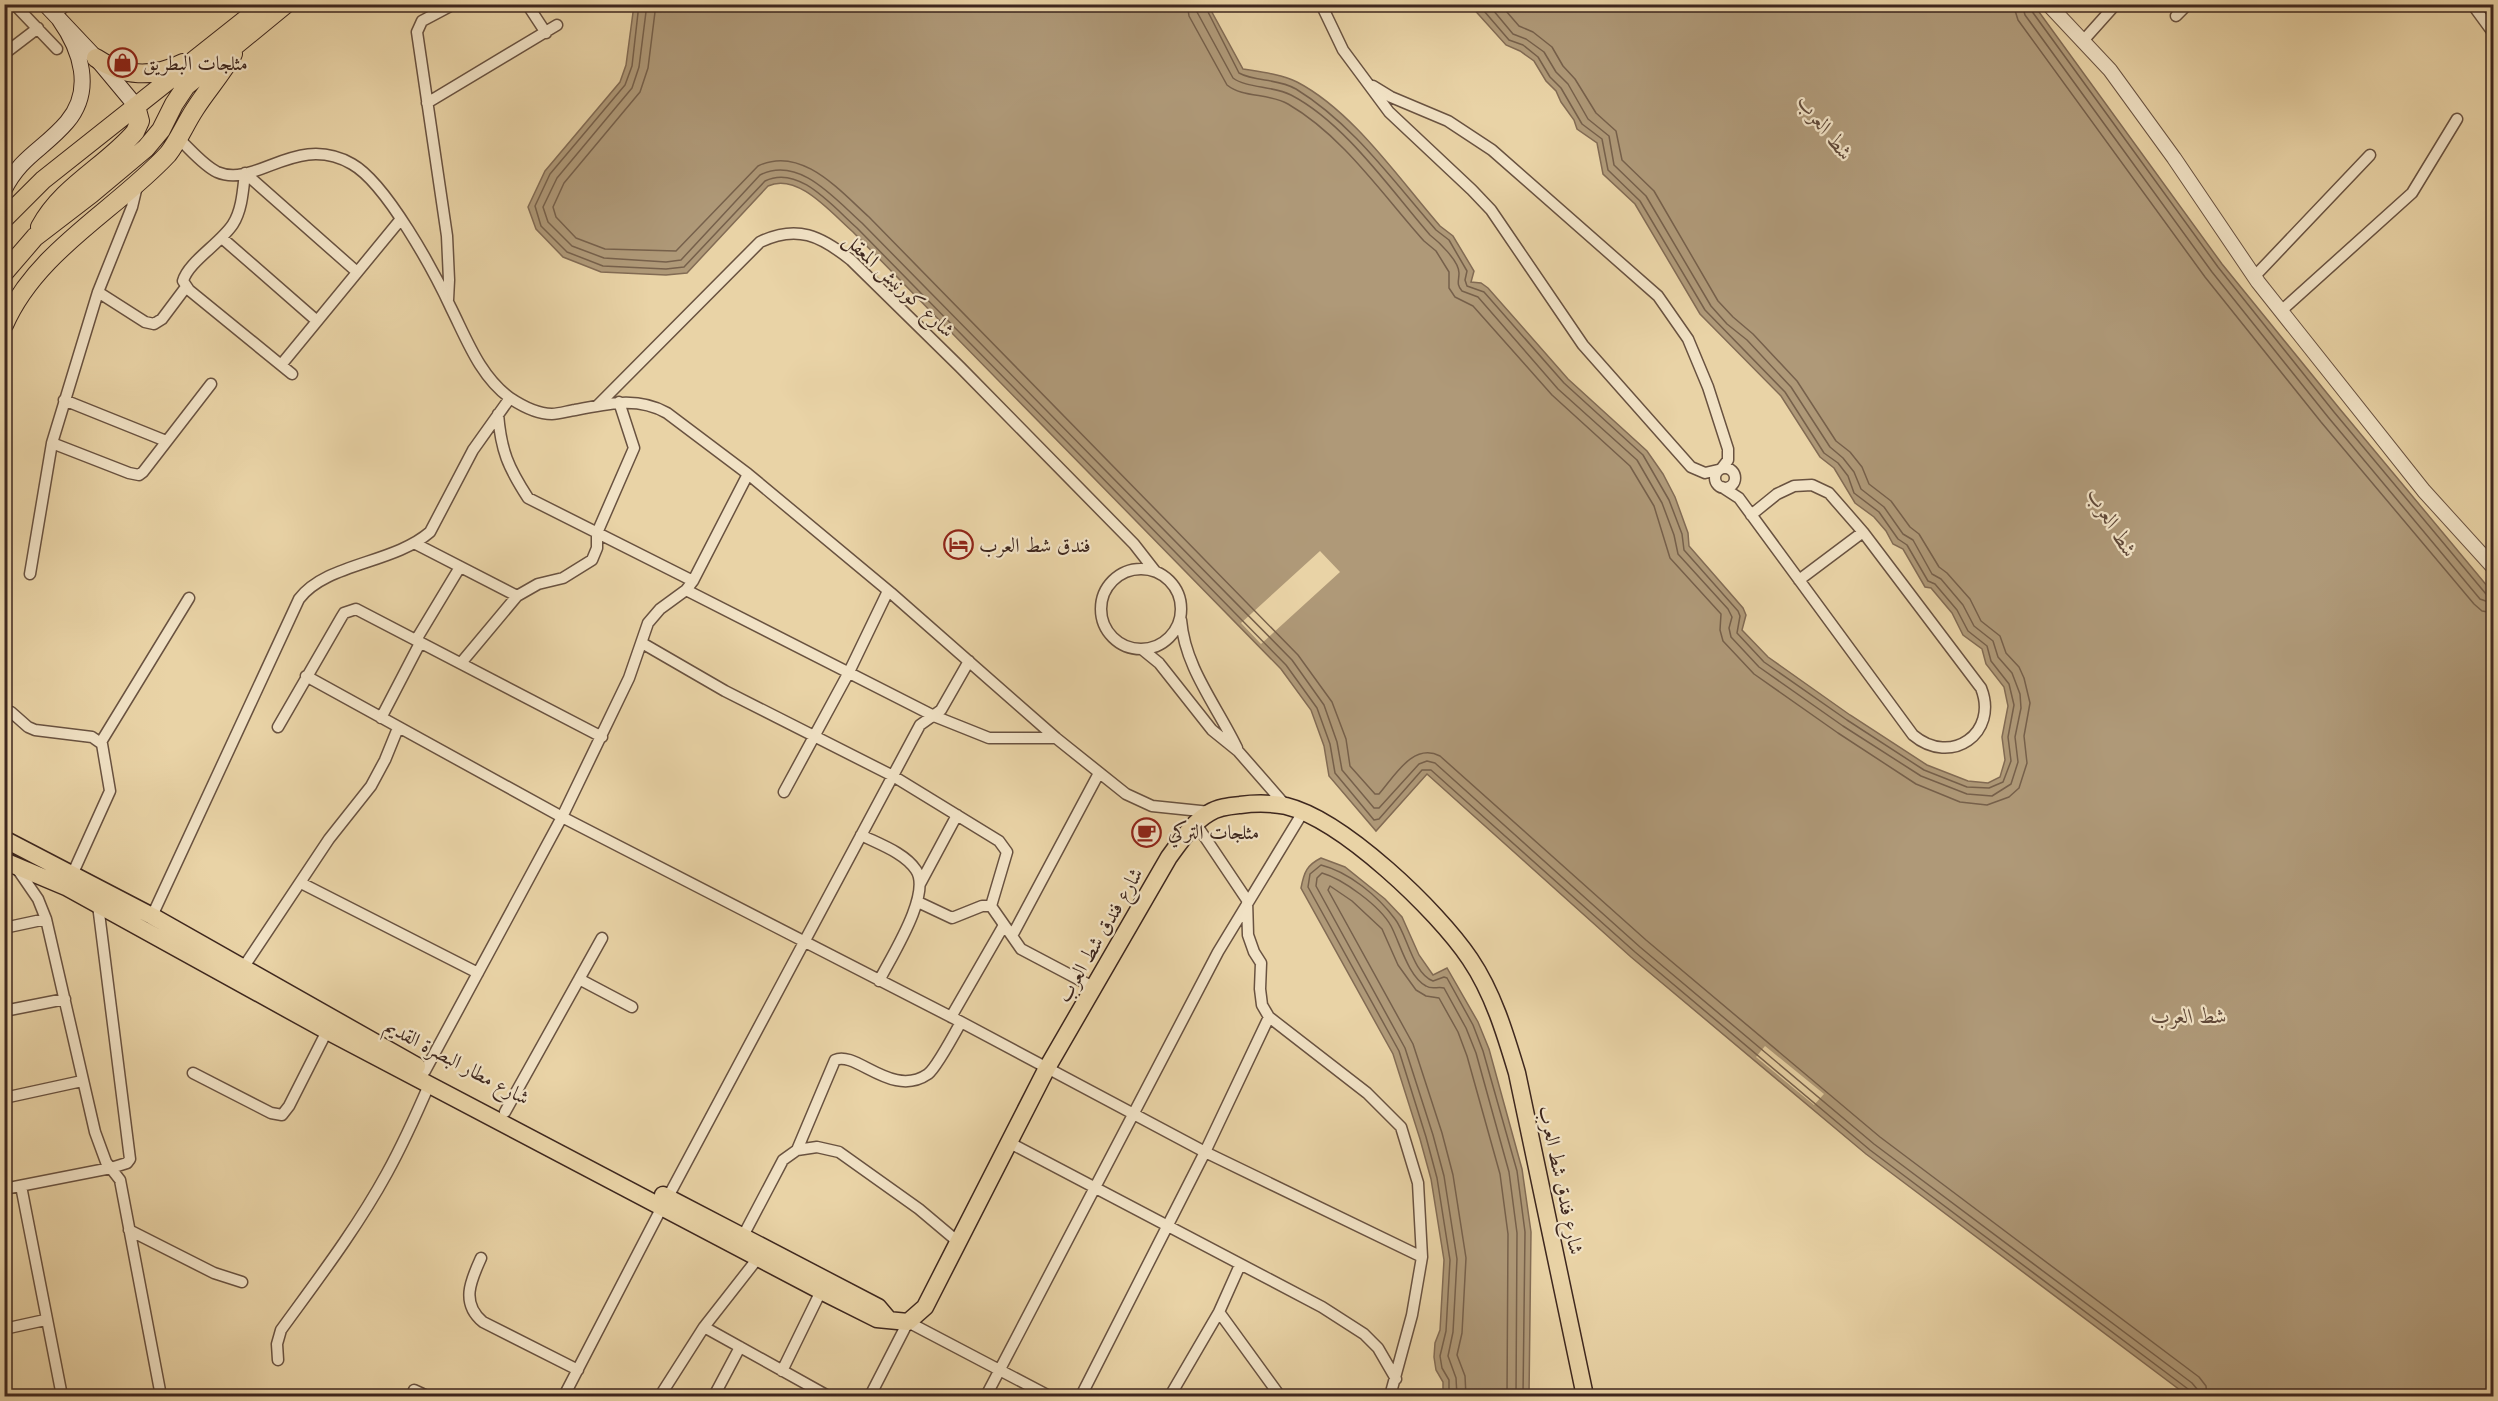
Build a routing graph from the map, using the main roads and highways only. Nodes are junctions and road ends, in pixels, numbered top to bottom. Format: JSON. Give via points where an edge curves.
{"nodes":[{"id":1,"x":265,"y":4,"type":"edge"},
{"id":2,"x":286,"y":4,"type":"edge"},
{"id":3,"x":53,"y":13,"type":"edge"},
{"id":4,"x":239,"y":43,"type":"junction"},
{"id":5,"x":211,"y":48,"type":"junction"},
{"id":6,"x":96,"y":57,"type":"junction"},
{"id":7,"x":136,"y":106,"type":"junction"},
{"id":8,"x":4,"y":190,"type":"edge"},
{"id":9,"x":4,"y":219,"type":"edge"},
{"id":10,"x":35,"y":237,"type":"junction"},
{"id":11,"x":4,"y":273,"type":"edge"},
{"id":12,"x":4,"y":325,"type":"edge"},
{"id":13,"x":4,"y":839,"type":"edge"},
{"id":14,"x":9,"y":863,"type":"edge"},
{"id":15,"x":427,"y":1078,"type":"junction"},
{"id":16,"x":665,"y":1202,"type":"junction"},
{"id":17,"x":889,"y":1320,"type":"junction"},
{"id":18,"x":908,"y":1322,"type":"joint"},
{"id":19,"x":1585,"y":1396,"type":"edge"}],
"edges":[{"from":1,"to":5,"type":"highway"},
{"from":2,"to":4,"type":"highway"},
{"from":3,"to":6,"type":"main road"},
{"from":3,"to":8,"type":"main road","via":[[78,52],[83,82],[80,99],[66,123],[23,161]]},
{"from":4,"to":10,"type":"highway","via":[[186,86],[146,148]]},
{"from":4,"to":12,"type":"highway","via":[[161,162],[40,271]]},
{"from":5,"to":6,"type":"highway","via":[[167,70],[149,74],[121,71]]},
{"from":5,"to":7,"type":"highway"},
{"from":6,"to":7,"type":"main road"},
{"from":7,"to":9,"type":"highway","via":[[43,180]]},
{"from":7,"to":10,"type":"highway","via":[[140,121],[135,132],[62,197]]},
{"from":10,"to":11,"type":"highway"},
{"from":13,"to":15,"type":"main road","name":"شارع مطار البصرة القديم","via":[[152,916]]},
{"from":14,"to":15,"type":"main road","name":"شارع مطار البصرة القديم","via":[[66,887],[327,1031]]},
{"from":15,"to":16,"type":"main road","name":"شارع مطار البصرة القديم"},
{"from":15,"to":16,"type":"main road","name":"شارع مطار البصرة القديم","via":[[505,1112]]},
{"from":16,"to":17,"type":"main road","name":"شارع مطار البصرة القديم","via":[[758,1258],[872,1317]]},
{"from":16,"to":17,"type":"main road","name":"شارع مطار البصرة القديم","via":[[743,1236],[879,1307]]},
{"from":17,"to":18,"type":"main road","name":"شارع مطار البصرة القديم"},
{"from":18,"to":19,"type":"main road","name":"شارع فندق شط العرب","via":[[926,1307],[1047,1068],[1169,856],[1210,812],[1247,804],[1295,809],[1328,825],[1422,901],[1455,938],[1484,982],[1516,1073]]}]}
